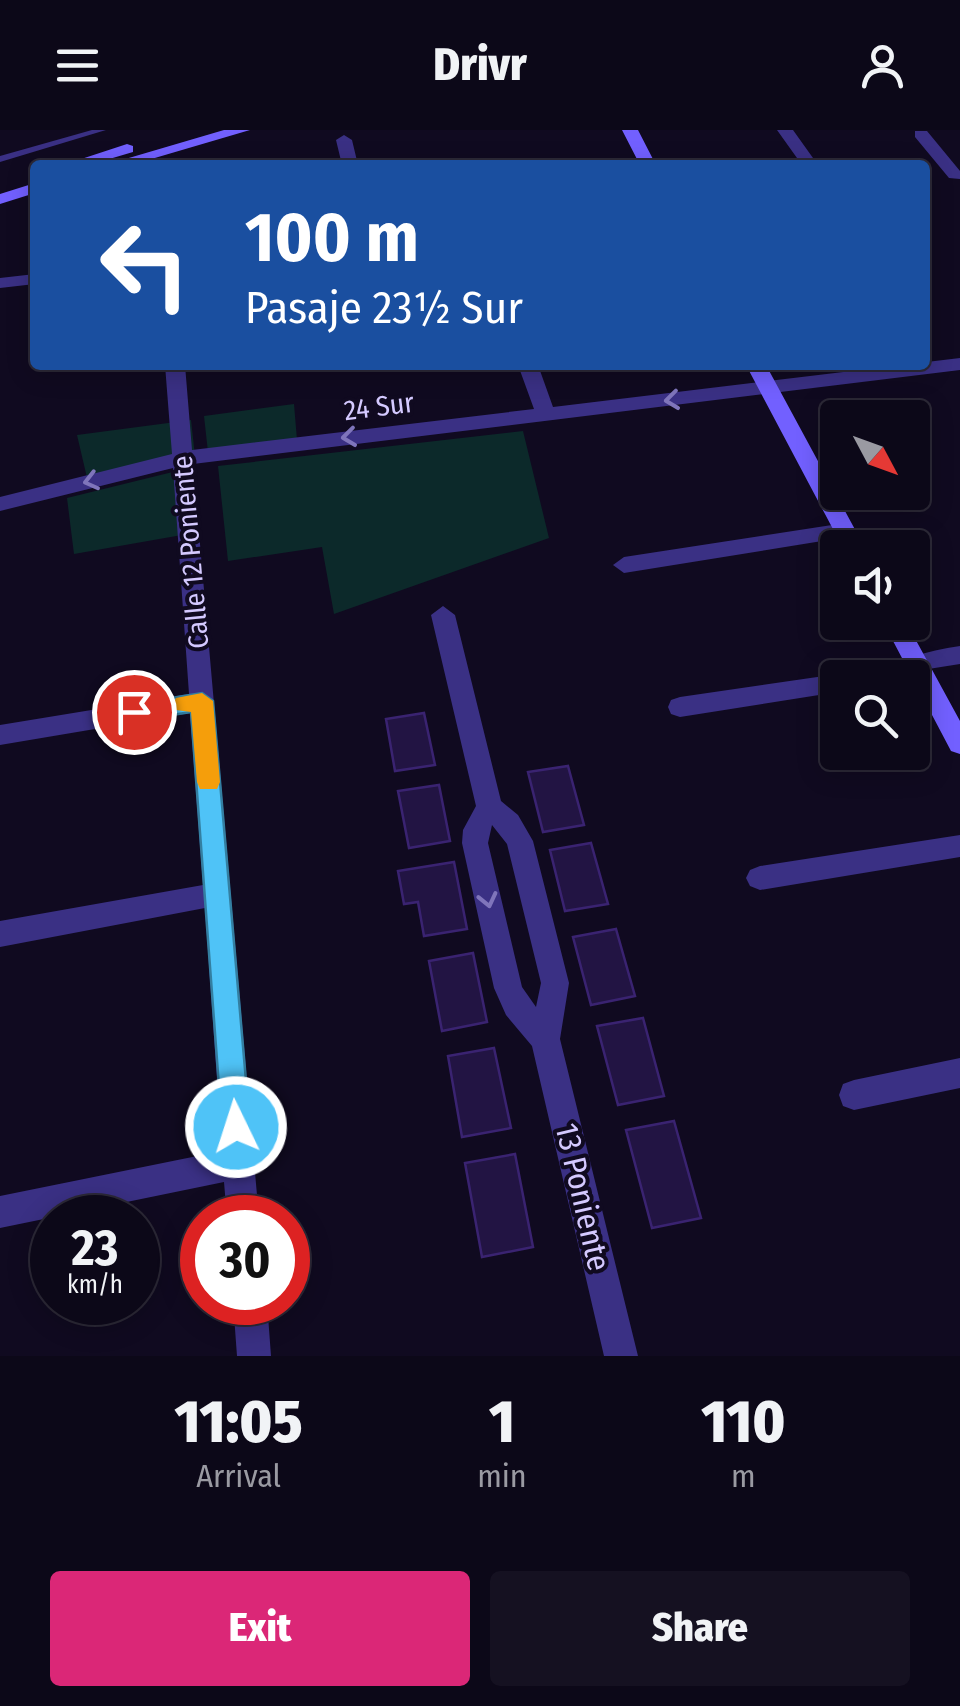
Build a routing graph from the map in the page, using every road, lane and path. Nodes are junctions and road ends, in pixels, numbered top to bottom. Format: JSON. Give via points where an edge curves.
{"nodes":[{"id":1,"x":102,"y":130,"type":"edge"},
{"id":2,"x":194,"y":130,"type":"edge"},
{"id":3,"x":242,"y":130,"type":"edge"},
{"id":4,"x":630,"y":130,"type":"edge"},
{"id":5,"x":785,"y":130,"type":"edge"},
{"id":6,"x":921,"y":134,"type":"dead end"},
{"id":7,"x":344,"y":140,"type":"dead end"},
{"id":8,"x":0,"y":159,"type":"edge"},
{"id":9,"x":89,"y":160,"type":"edge"},
{"id":10,"x":131,"y":160,"type":"edge"},
{"id":11,"x":349,"y":160,"type":"edge"},
{"id":12,"x":645,"y":160,"type":"edge"},
{"id":13,"x":806,"y":160,"type":"edge"},
{"id":14,"x":952,"y":175,"type":"edge"},
{"id":15,"x":30,"y":176,"type":"edge"},
{"id":16,"x":0,"y":185,"type":"edge"},
{"id":17,"x":30,"y":190,"type":"edge"},
{"id":18,"x":0,"y":199,"type":"edge"},
{"id":19,"x":30,"y":279,"type":"edge"},
{"id":20,"x":0,"y":283,"type":"edge"},
{"id":21,"x":175,"y":370,"type":"edge"},
{"id":22,"x":530,"y":370,"type":"edge"},
{"id":23,"x":759,"y":370,"type":"edge"},
{"id":24,"x":956,"y":370,"type":"edge"},
{"id":25,"x":768,"y":388,"type":"junction"},
{"id":26,"x":546,"y":414,"type":"junction"},
{"id":27,"x":182,"y":458,"type":"junction"},
{"id":28,"x":0,"y":502,"type":"edge"},
{"id":29,"x":845,"y":530,"type":"edge"},
{"id":30,"x":820,"y":543,"type":"edge"},
{"id":31,"x":624,"y":564,"type":"dead end"},
{"id":32,"x":443,"y":615,"type":"dead end"},
{"id":33,"x":960,"y":655,"type":"edge"},
{"id":34,"x":929,"y":660,"type":"edge"},
{"id":35,"x":820,"y":686,"type":"edge"},
{"id":36,"x":930,"y":688,"type":"edge"},
{"id":37,"x":202,"y":701,"type":"junction"},
{"id":38,"x":680,"y":707,"type":"dead end"},
{"id":39,"x":0,"y":735,"type":"edge"},
{"id":40,"x":960,"y":744,"type":"edge"},
{"id":41,"x":490,"y":807,"type":"junction"},
{"id":42,"x":960,"y":846,"type":"edge"},
{"id":43,"x":760,"y":878,"type":"dead end"},
{"id":44,"x":217,"y":894,"type":"junction"},
{"id":45,"x":0,"y":934,"type":"edge"},
{"id":46,"x":546,"y":1039,"type":"junction"},
{"id":47,"x":960,"y":1073,"type":"edge"},
{"id":48,"x":854,"y":1095,"type":"dead end"},
{"id":49,"x":239,"y":1163,"type":"junction"},
{"id":50,"x":241,"y":1195,"type":"edge"},
{"id":51,"x":0,"y":1212,"type":"edge"},
{"id":52,"x":252,"y":1325,"type":"edge"},
{"id":53,"x":254,"y":1356,"type":"edge"},
{"id":54,"x":621,"y":1356,"type":"edge"}],
"edges":[{"from":1,"to":8,"type":"lane"},
{"from":2,"to":9,"type":"street"},
{"from":3,"to":10,"type":"street"},
{"from":4,"to":12,"type":"street"},
{"from":5,"to":13,"type":"street"},
{"from":6,"to":14,"type":"street"},
{"from":7,"to":11,"type":"street"},
{"from":15,"to":16,"type":"street"},
{"from":17,"to":18,"type":"street"},
{"from":19,"to":20,"type":"street"},
{"from":21,"to":27,"type":"street","name":"Calle 12 Poniente"},
{"from":22,"to":26,"type":"street"},
{"from":23,"to":25,"type":"street"},
{"from":24,"to":25,"type":"street","name":"24 Sur"},
{"from":25,"to":26,"type":"street","name":"24 Sur","one_way":true},
{"from":25,"to":29,"type":"street"},
{"from":26,"to":27,"type":"street","name":"24 Sur","one_way":true},
{"from":27,"to":28,"type":"street","name":"24 Sur","one_way":true},
{"from":27,"to":37,"type":"street","name":"Calle 12 Poniente"},
{"from":30,"to":31,"type":"street"},
{"from":32,"to":41,"type":"street","name":"13 Poniente"},
{"from":33,"to":34,"type":"street"},
{"from":35,"to":38,"type":"street"},
{"from":36,"to":40,"type":"street"},
{"from":37,"to":39,"type":"street"},
{"from":37,"to":44,"type":"street","name":"Calle 12 Poniente"},
{"from":41,"to":46,"type":"street","name":"13 Poniente","via":[[520,840],[556,983]]},
{"from":41,"to":46,"type":"street","name":"13 Poniente","one_way":true,"via":[[475,843],[508,988]]},
{"from":42,"to":43,"type":"street"},
{"from":44,"to":45,"type":"street"},
{"from":44,"to":49,"type":"street","name":"Calle 12 Poniente"},
{"from":46,"to":54,"type":"street","name":"13 Poniente"},
{"from":47,"to":48,"type":"street"},
{"from":49,"to":50,"type":"street","name":"Calle 12 Poniente"},
{"from":49,"to":51,"type":"street"},
{"from":52,"to":53,"type":"street"}]}
